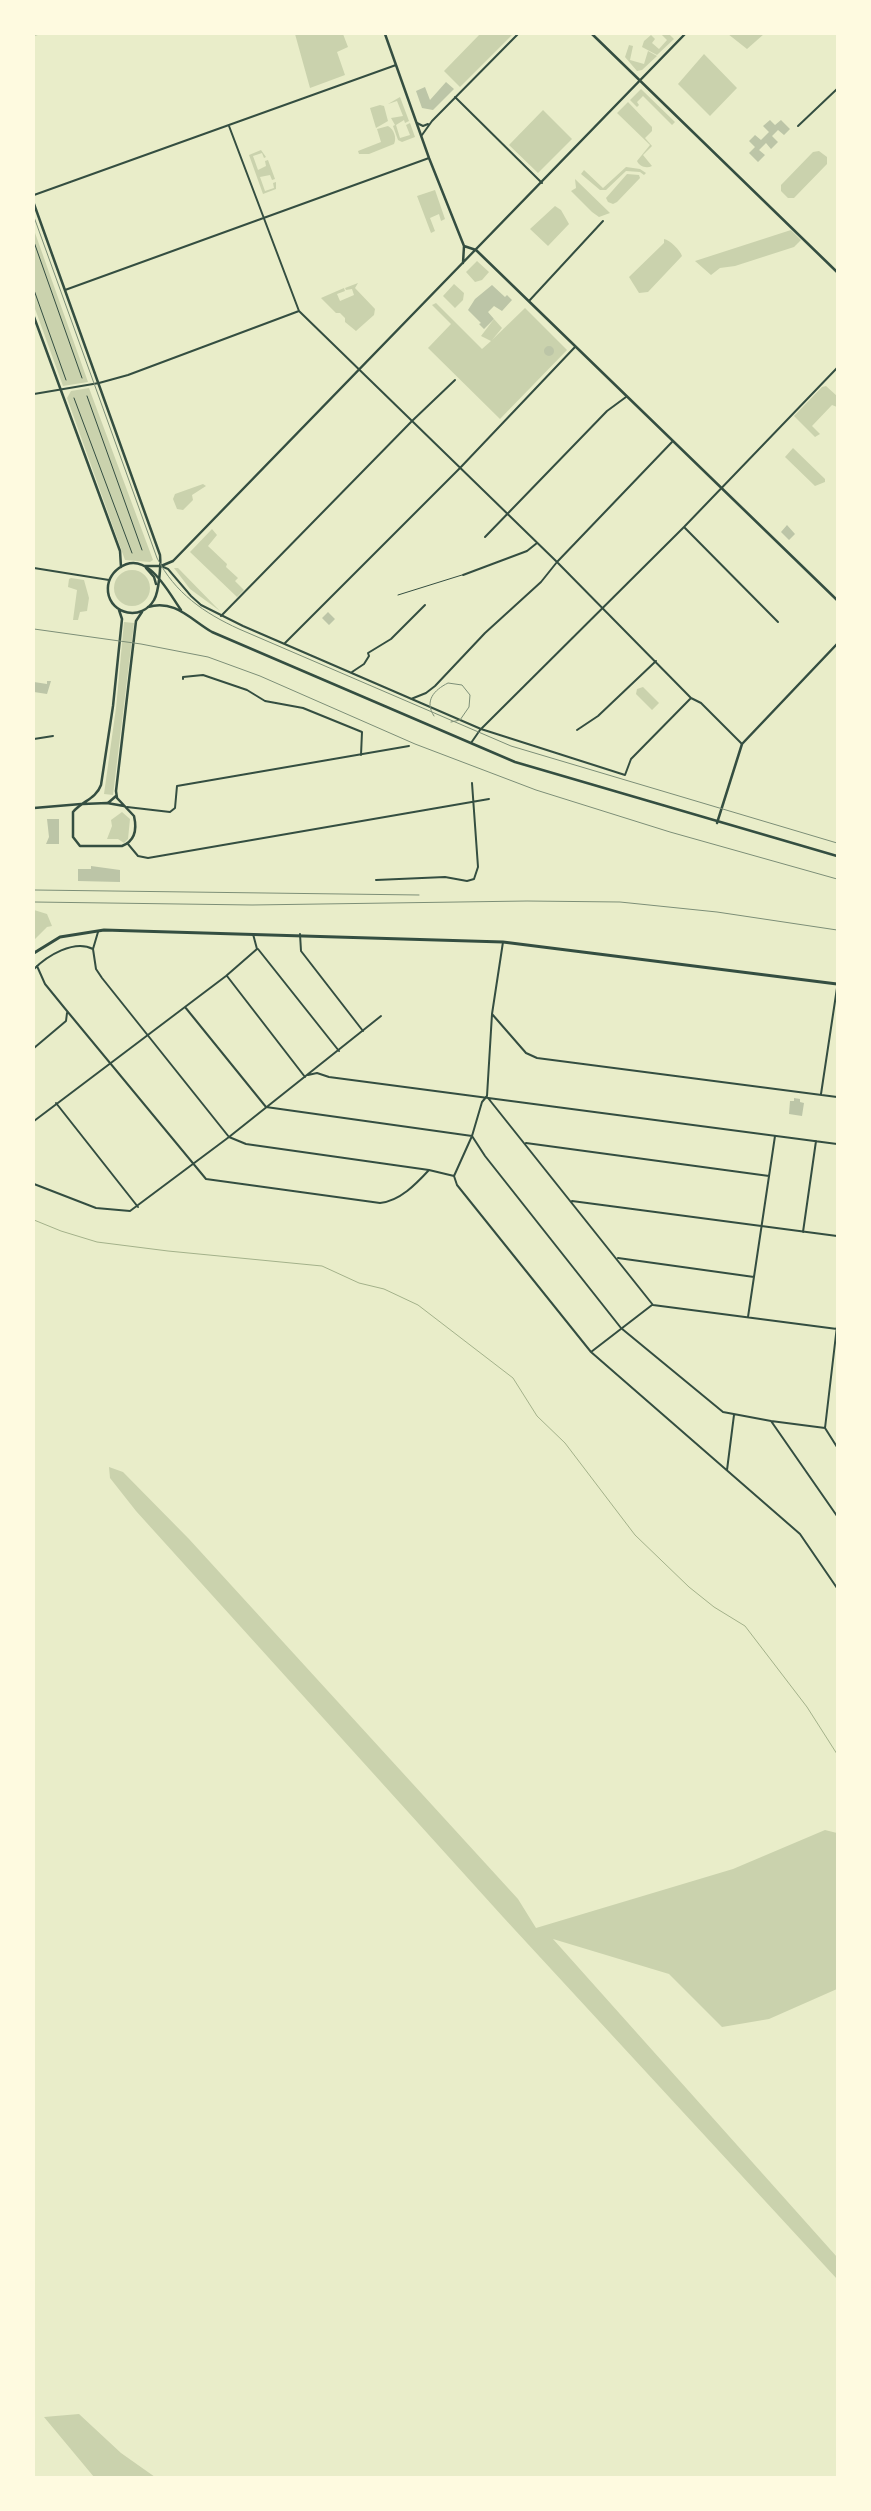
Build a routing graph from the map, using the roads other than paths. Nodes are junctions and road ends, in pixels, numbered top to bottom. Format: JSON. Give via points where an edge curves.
{"nodes":[{"id":1,"x":385,"y":34,"type":"edge"},
{"id":2,"x":518,"y":34,"type":"edge"},
{"id":3,"x":592,"y":34,"type":"edge"},
{"id":4,"x":684,"y":34,"type":"edge"},
{"id":5,"x":396,"y":65,"type":"junction"},
{"id":6,"x":640,"y":79,"type":"junction"},
{"id":7,"x":837,"y":89,"type":"edge"},
{"id":8,"x":455,"y":97,"type":"junction"},
{"id":9,"x":415,"y":120,"type":"junction"},
{"id":10,"x":432,"y":121,"type":"junction"},
{"id":11,"x":229,"y":126,"type":"junction"},
{"id":12,"x":798,"y":126,"type":"dead end"},
{"id":13,"x":421,"y":136,"type":"junction"},
{"id":14,"x":429,"y":158,"type":"junction"},
{"id":15,"x":542,"y":183,"type":"junction"},
{"id":16,"x":34,"y":195,"type":"edge"},
{"id":17,"x":34,"y":204,"type":"edge"},
{"id":18,"x":263,"y":218,"type":"junction"},
{"id":19,"x":603,"y":221,"type":"dead end"},
{"id":20,"x":34,"y":242,"type":"edge"},
{"id":21,"x":464,"y":246,"type":"junction"},
{"id":22,"x":476,"y":250,"type":"junction"},
{"id":23,"x":463,"y":263,"type":"junction"},
{"id":24,"x":837,"y":272,"type":"edge"},
{"id":25,"x":34,"y":290,"type":"edge"},
{"id":26,"x":65,"y":290,"type":"junction"},
{"id":27,"x":529,"y":301,"type":"junction"},
{"id":28,"x":299,"y":311,"type":"junction"},
{"id":29,"x":34,"y":317,"type":"edge"},
{"id":30,"x":575,"y":347,"type":"junction"},
{"id":31,"x":837,"y":368,"type":"edge"},
{"id":32,"x":360,"y":369,"type":"junction"},
{"id":33,"x":82,"y":378,"type":"dead end"},
{"id":34,"x":66,"y":380,"type":"dead end"},
{"id":35,"x":455,"y":380,"type":"dead end"},
{"id":36,"x":98,"y":383,"type":"junction"},
{"id":37,"x":60,"y":390,"type":"junction"},
{"id":38,"x":34,"y":394,"type":"edge"},
{"id":39,"x":87,"y":396,"type":"dead end"},
{"id":40,"x":626,"y":397,"type":"junction"},
{"id":41,"x":74,"y":398,"type":"dead end"},
{"id":42,"x":412,"y":421,"type":"junction"},
{"id":43,"x":672,"y":442,"type":"junction"},
{"id":44,"x":460,"y":468,"type":"junction"},
{"id":45,"x":722,"y":487,"type":"junction"},
{"id":46,"x":507,"y":514,"type":"junction"},
{"id":47,"x":684,"y":527,"type":"junction"},
{"id":48,"x":485,"y":537,"type":"dead end"},
{"id":49,"x":537,"y":543,"type":"junction"},
{"id":50,"x":142,"y":550,"type":"dead end"},
{"id":51,"x":132,"y":554,"type":"dead end"},
{"id":52,"x":557,"y":562,"type":"junction"},
{"id":53,"x":121,"y":566,"type":"junction"},
{"id":54,"x":142,"y":566,"type":"junction"},
{"id":55,"x":161,"y":566,"type":"junction"},
{"id":56,"x":34,"y":568,"type":"edge"},
{"id":57,"x":463,"y":575,"type":"joint"},
{"id":58,"x":158,"y":577,"type":"junction"},
{"id":59,"x":109,"y":580,"type":"junction"},
{"id":60,"x":157,"y":593,"type":"junction"},
{"id":61,"x":398,"y":595,"type":"dead end"},
{"id":62,"x":837,"y":600,"type":"edge"},
{"id":63,"x":425,"y":605,"type":"dead end"},
{"id":64,"x":148,"y":607,"type":"junction"},
{"id":65,"x":603,"y":608,"type":"junction"},
{"id":66,"x":118,"y":609,"type":"junction"},
{"id":67,"x":144,"y":610,"type":"junction"},
{"id":68,"x":181,"y":611,"type":"junction"},
{"id":69,"x":221,"y":616,"type":"junction"},
{"id":70,"x":778,"y":622,"type":"dead end"},
{"id":71,"x":285,"y":644,"type":"junction"},
{"id":72,"x":837,"y":644,"type":"edge"},
{"id":73,"x":656,"y":661,"type":"junction"},
{"id":74,"x":351,"y":672,"type":"junction"},
{"id":75,"x":183,"y":679,"type":"dead end"},
{"id":76,"x":411,"y":698,"type":"junction"},
{"id":77,"x":691,"y":698,"type":"junction"},
{"id":78,"x":482,"y":729,"type":"junction"},
{"id":79,"x":577,"y":730,"type":"dead end"},
{"id":80,"x":53,"y":736,"type":"dead end"},
{"id":81,"x":34,"y":739,"type":"edge"},
{"id":82,"x":471,"y":743,"type":"junction"},
{"id":83,"x":742,"y":744,"type":"junction"},
{"id":84,"x":409,"y":746,"type":"dead end"},
{"id":85,"x":361,"y":755,"type":"junction"},
{"id":86,"x":472,"y":783,"type":"dead end"},
{"id":87,"x":116,"y":796,"type":"junction"},
{"id":88,"x":489,"y":799,"type":"dead end"},
{"id":89,"x":107,"y":803,"type":"junction"},
{"id":90,"x":81,"y":804,"type":"junction"},
{"id":91,"x":472,"y":804,"type":"junction"},
{"id":92,"x":127,"y":807,"type":"junction"},
{"id":93,"x":34,"y":808,"type":"edge"},
{"id":94,"x":717,"y":823,"type":"junction"},
{"id":95,"x":128,"y":844,"type":"junction"},
{"id":96,"x":837,"y":856,"type":"edge"},
{"id":97,"x":376,"y":880,"type":"dead end"},
{"id":98,"x":98,"y":930,"type":"junction"},
{"id":99,"x":253,"y":934,"type":"junction"},
{"id":100,"x":300,"y":934,"type":"junction"},
{"id":101,"x":504,"y":942,"type":"junction"},
{"id":102,"x":93,"y":948,"type":"junction"},
{"id":103,"x":257,"y":948,"type":"junction"},
{"id":104,"x":34,"y":953,"type":"edge"},
{"id":105,"x":37,"y":966,"type":"junction"},
{"id":106,"x":34,"y":969,"type":"edge"},
{"id":107,"x":226,"y":976,"type":"junction"},
{"id":108,"x":837,"y":986,"type":"edge"},
{"id":109,"x":185,"y":1007,"type":"junction"},
{"id":110,"x":67,"y":1011,"type":"junction"},
{"id":111,"x":492,"y":1014,"type":"junction"},
{"id":112,"x":381,"y":1016,"type":"dead end"},
{"id":113,"x":74,"y":1020,"type":"junction"},
{"id":114,"x":66,"y":1021,"type":"junction"},
{"id":115,"x":363,"y":1031,"type":"junction"},
{"id":116,"x":148,"y":1035,"type":"junction"},
{"id":117,"x":34,"y":1048,"type":"edge"},
{"id":118,"x":339,"y":1051,"type":"junction"},
{"id":119,"x":109,"y":1064,"type":"junction"},
{"id":120,"x":308,"y":1075,"type":"junction"},
{"id":121,"x":305,"y":1077,"type":"junction"},
{"id":122,"x":821,"y":1094,"type":"junction"},
{"id":123,"x":487,"y":1096,"type":"junction"},
{"id":124,"x":837,"y":1097,"type":"edge"},
{"id":125,"x":56,"y":1103,"type":"junction"},
{"id":126,"x":266,"y":1107,"type":"junction"},
{"id":127,"x":34,"y":1120,"type":"edge"},
{"id":128,"x":775,"y":1135,"type":"junction"},
{"id":129,"x":472,"y":1136,"type":"junction"},
{"id":130,"x":229,"y":1137,"type":"junction"},
{"id":131,"x":816,"y":1141,"type":"junction"},
{"id":132,"x":526,"y":1143,"type":"junction"},
{"id":133,"x":837,"y":1144,"type":"edge"},
{"id":134,"x":192,"y":1164,"type":"junction"},
{"id":135,"x":429,"y":1170,"type":"junction"},
{"id":136,"x":454,"y":1176,"type":"junction"},
{"id":137,"x":769,"y":1176,"type":"junction"},
{"id":138,"x":34,"y":1184,"type":"edge"},
{"id":139,"x":571,"y":1201,"type":"junction"},
{"id":140,"x":138,"y":1207,"type":"junction"},
{"id":141,"x":762,"y":1226,"type":"junction"},
{"id":142,"x":803,"y":1232,"type":"junction"},
{"id":143,"x":837,"y":1236,"type":"edge"},
{"id":144,"x":616,"y":1258,"type":"junction"},
{"id":145,"x":754,"y":1277,"type":"junction"},
{"id":146,"x":653,"y":1305,"type":"junction"},
{"id":147,"x":748,"y":1317,"type":"junction"},
{"id":148,"x":621,"y":1328,"type":"junction"},
{"id":149,"x":837,"y":1328,"type":"edge"},
{"id":150,"x":591,"y":1352,"type":"junction"},
{"id":151,"x":734,"y":1415,"type":"junction"},
{"id":152,"x":771,"y":1421,"type":"junction"},
{"id":153,"x":825,"y":1428,"type":"junction"},
{"id":154,"x":837,"y":1447,"type":"edge"},
{"id":155,"x":727,"y":1471,"type":"junction"},
{"id":156,"x":837,"y":1516,"type":"edge"},
{"id":157,"x":837,"y":1588,"type":"edge"}],
"edges":[{"from":1,"to":5,"type":"main road"},
{"from":2,"to":8,"type":"street"},
{"from":3,"to":6,"type":"main road"},
{"from":4,"to":6,"type":"main road"},
{"from":5,"to":9,"type":"main road"},
{"from":5,"to":11,"type":"street"},
{"from":6,"to":15,"type":"main road"},
{"from":6,"to":24,"type":"main road"},
{"from":7,"to":12,"type":"street"},
{"from":8,"to":10,"type":"street"},
{"from":8,"to":15,"type":"street"},
{"from":9,"to":10,"type":"street","via":[[424,126]]},
{"from":9,"to":13,"type":"main road"},
{"from":10,"to":13,"type":"street"},
{"from":11,"to":16,"type":"street"},
{"from":11,"to":18,"type":"street"},
{"from":13,"to":14,"type":"main road"},
{"from":14,"to":18,"type":"street"},
{"from":14,"to":21,"type":"main road"},
{"from":15,"to":22,"type":"main road"},
{"from":17,"to":26,"type":"main road"},
{"from":18,"to":26,"type":"street"},
{"from":18,"to":28,"type":"street"},
{"from":19,"to":27,"type":"street"},
{"from":20,"to":33,"type":"street"},
{"from":21,"to":22,"type":"main road"},
{"from":21,"to":23,"type":"main road"},
{"from":22,"to":23,"type":"main road"},
{"from":22,"to":27,"type":"main road"},
{"from":23,"to":32,"type":"main road"},
{"from":25,"to":34,"type":"street"},
{"from":26,"to":36,"type":"main road"},
{"from":27,"to":30,"type":"main road"},
{"from":28,"to":32,"type":"street"},
{"from":28,"to":36,"type":"street"},
{"from":29,"to":37,"type":"main road"},
{"from":30,"to":40,"type":"main road"},
{"from":30,"to":44,"type":"street"},
{"from":31,"to":45,"type":"street"},
{"from":32,"to":42,"type":"street"},
{"from":32,"to":55,"type":"main road","via":[[173,561]]},
{"from":35,"to":42,"type":"street"},
{"from":36,"to":37,"type":"street"},
{"from":36,"to":55,"type":"main road","via":[[158,544]]},
{"from":37,"to":38,"type":"street"},
{"from":37,"to":53,"type":"main road","via":[[120,550]]},
{"from":39,"to":50,"type":"street"},
{"from":40,"to":43,"type":"main road"},
{"from":40,"to":46,"type":"street","via":[[607,412]]},
{"from":41,"to":51,"type":"street"},
{"from":42,"to":44,"type":"street"},
{"from":42,"to":69,"type":"street"},
{"from":43,"to":45,"type":"main road"},
{"from":43,"to":52,"type":"street"},
{"from":44,"to":46,"type":"street"},
{"from":44,"to":71,"type":"street"},
{"from":45,"to":47,"type":"street"},
{"from":45,"to":62,"type":"main road"},
{"from":46,"to":48,"type":"street"},
{"from":46,"to":49,"type":"street"},
{"from":47,"to":65,"type":"street"},
{"from":47,"to":70,"type":"street"},
{"from":49,"to":52,"type":"street"},
{"from":49,"to":57,"type":"street","via":[[527,551]]},
{"from":52,"to":65,"type":"street"},
{"from":52,"to":76,"type":"street","via":[[435,686]]},
{"from":53,"to":54,"type":"main road"},
{"from":53,"to":59,"type":"main road"},
{"from":54,"to":55,"type":"main road"},
{"from":54,"to":58,"type":"main road","via":[[150,568]]},
{"from":54,"to":60,"type":"main road","via":[[154,577]]},
{"from":55,"to":58,"type":"main road"},
{"from":55,"to":69,"type":"street","via":[[168,569],[191,596]]},
{"from":56,"to":59,"type":"street"},
{"from":57,"to":61,"type":"street"},
{"from":58,"to":60,"type":"main road"},
{"from":58,"to":68,"type":"main road"},
{"from":59,"to":66,"type":"main road","via":[[110,599]]},
{"from":60,"to":64,"type":"main road"},
{"from":63,"to":74,"type":"street","via":[[391,639],[368,653],[364,664]]},
{"from":64,"to":67,"type":"main road"},
{"from":64,"to":68,"type":"main road","via":[[163,604]]},
{"from":65,"to":73,"type":"street"},
{"from":65,"to":78,"type":"street"},
{"from":66,"to":67,"type":"main road","via":[[131,613]]},
{"from":66,"to":90,"type":"main road","via":[[122,620],[101,785],[98,794]]},
{"from":67,"to":87,"type":"main road","via":[[136,621]]},
{"from":68,"to":82,"type":"main road","via":[[212,632]]},
{"from":69,"to":71,"type":"street"},
{"from":71,"to":74,"type":"street"},
{"from":72,"to":83,"type":"main road"},
{"from":73,"to":77,"type":"street"},
{"from":73,"to":79,"type":"street","via":[[598,716]]},
{"from":74,"to":76,"type":"street"},
{"from":75,"to":85,"type":"street","via":[[203,675],[247,690],[265,701],[304,708],[362,732]]},
{"from":76,"to":78,"type":"street"},
{"from":77,"to":78,"type":"street","via":[[631,759],[626,775]]},
{"from":77,"to":83,"type":"street","via":[[701,703]]},
{"from":78,"to":82,"type":"street"},
{"from":80,"to":81,"type":"street"},
{"from":82,"to":94,"type":"main road","via":[[515,762]]},
{"from":83,"to":94,"type":"main road"},
{"from":84,"to":85,"type":"street"},
{"from":85,"to":92,"type":"street","via":[[177,786],[175,808],[170,812]]},
{"from":86,"to":91,"type":"street"},
{"from":87,"to":89,"type":"main road"},
{"from":87,"to":92,"type":"main road"},
{"from":88,"to":91,"type":"street"},
{"from":89,"to":90,"type":"main road"},
{"from":89,"to":92,"type":"main road"},
{"from":90,"to":93,"type":"main road"},
{"from":90,"to":95,"type":"main road","via":[[73,812],[72,819],[76,843],[80,846]]},
{"from":91,"to":95,"type":"street","via":[[148,858],[138,856]]},
{"from":91,"to":97,"type":"street","via":[[478,867],[474,879]]},
{"from":92,"to":95,"type":"main road","via":[[135,822],[134,836]]},
{"from":94,"to":96,"type":"main road"},
{"from":98,"to":99,"type":"main road"},
{"from":98,"to":102,"type":"street"},
{"from":98,"to":104,"type":"main road","via":[[60,937]]},
{"from":99,"to":100,"type":"main road"},
{"from":99,"to":103,"type":"street"},
{"from":100,"to":101,"type":"main road"},
{"from":100,"to":115,"type":"street","via":[[302,951]]},
{"from":101,"to":108,"type":"main road"},
{"from":101,"to":111,"type":"street"},
{"from":102,"to":105,"type":"street","via":[[68,948]]},
{"from":102,"to":116,"type":"street","via":[[96,968],[102,978]]},
{"from":103,"to":107,"type":"street"},
{"from":103,"to":118,"type":"street"},
{"from":105,"to":106,"type":"street"},
{"from":105,"to":110,"type":"street","via":[[45,984]]},
{"from":107,"to":109,"type":"street"},
{"from":107,"to":121,"type":"street"},
{"from":108,"to":122,"type":"street"},
{"from":109,"to":116,"type":"street"},
{"from":109,"to":126,"type":"street"},
{"from":110,"to":113,"type":"street"},
{"from":110,"to":114,"type":"street"},
{"from":111,"to":122,"type":"street","via":[[526,1053],[537,1058]]},
{"from":111,"to":123,"type":"street"},
{"from":112,"to":115,"type":"street"},
{"from":113,"to":114,"type":"street"},
{"from":113,"to":119,"type":"street"},
{"from":114,"to":117,"type":"street"},
{"from":115,"to":118,"type":"street"},
{"from":116,"to":119,"type":"street"},
{"from":116,"to":130,"type":"street"},
{"from":118,"to":120,"type":"street"},
{"from":119,"to":125,"type":"street"},
{"from":119,"to":134,"type":"street"},
{"from":120,"to":121,"type":"street"},
{"from":120,"to":123,"type":"street","via":[[317,1073]]},
{"from":121,"to":126,"type":"street"},
{"from":122,"to":124,"type":"street"},
{"from":123,"to":128,"type":"street"},
{"from":123,"to":129,"type":"street","via":[[482,1102]]},
{"from":123,"to":132,"type":"street"},
{"from":125,"to":127,"type":"street"},
{"from":125,"to":140,"type":"street"},
{"from":126,"to":129,"type":"street"},
{"from":126,"to":130,"type":"street"},
{"from":128,"to":131,"type":"street"},
{"from":128,"to":137,"type":"street"},
{"from":129,"to":136,"type":"street"},
{"from":129,"to":148,"type":"street"},
{"from":130,"to":134,"type":"street"},
{"from":130,"to":135,"type":"street","via":[[246,1144]]},
{"from":131,"to":133,"type":"street"},
{"from":131,"to":142,"type":"street"},
{"from":132,"to":137,"type":"street"},
{"from":132,"to":139,"type":"street"},
{"from":134,"to":135,"type":"street","via":[[202,1176],[211,1180],[380,1203],[393,1200]]},
{"from":134,"to":140,"type":"street"},
{"from":135,"to":136,"type":"street"},
{"from":136,"to":150,"type":"street","via":[[457,1185]]},
{"from":137,"to":141,"type":"street"},
{"from":138,"to":140,"type":"street","via":[[96,1208],[130,1211]]},
{"from":139,"to":141,"type":"street"},
{"from":139,"to":144,"type":"street"},
{"from":141,"to":142,"type":"street"},
{"from":141,"to":145,"type":"street"},
{"from":142,"to":143,"type":"street"},
{"from":144,"to":145,"type":"street"},
{"from":144,"to":146,"type":"street"},
{"from":145,"to":147,"type":"street"},
{"from":146,"to":147,"type":"street"},
{"from":146,"to":148,"type":"street"},
{"from":147,"to":149,"type":"street"},
{"from":148,"to":150,"type":"street"},
{"from":148,"to":151,"type":"street","via":[[723,1412]]},
{"from":149,"to":153,"type":"street"},
{"from":150,"to":155,"type":"street"},
{"from":151,"to":152,"type":"street"},
{"from":151,"to":155,"type":"street"},
{"from":152,"to":153,"type":"street"},
{"from":152,"to":156,"type":"street"},
{"from":153,"to":154,"type":"street"},
{"from":155,"to":157,"type":"street","via":[[800,1534]]}]}
